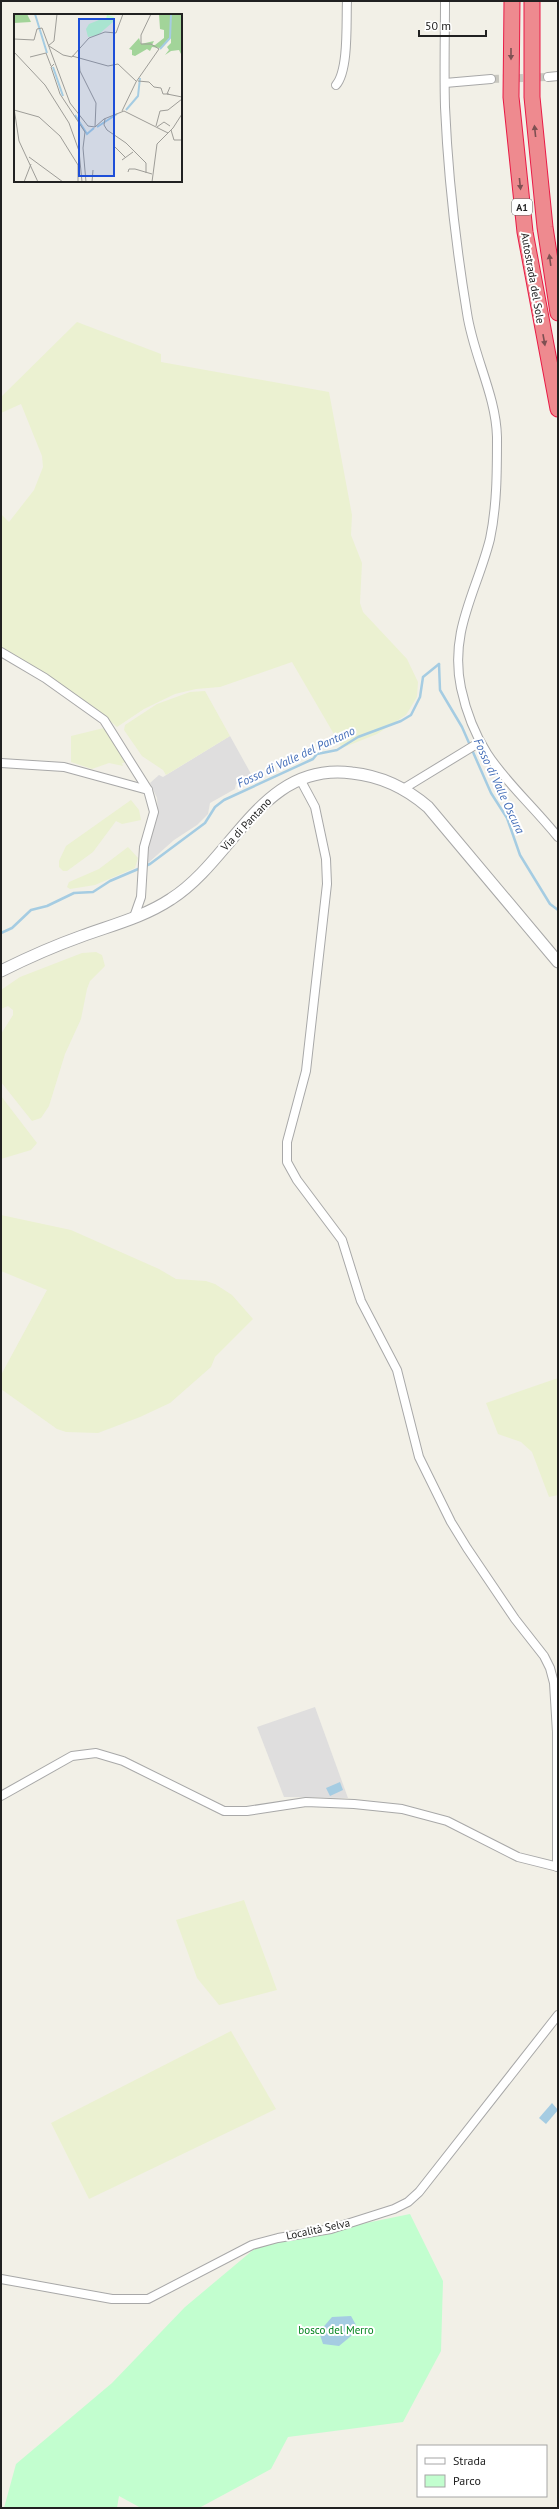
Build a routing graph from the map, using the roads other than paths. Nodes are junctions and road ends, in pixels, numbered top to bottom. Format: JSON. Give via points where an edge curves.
{"nodes":[{"id":1,"x":347,"y":1,"type":"edge"},
{"id":2,"x":445,"y":1,"type":"edge"},
{"id":3,"x":512,"y":1,"type":"edge"},
{"id":4,"x":532,"y":1,"type":"edge"},
{"id":5,"x":558,"y":76,"type":"edge"},
{"id":6,"x":548,"y":77,"type":"tunnel mouth"},
{"id":7,"x":491,"y":79,"type":"tunnel mouth"},
{"id":8,"x":445,"y":83,"type":"junction"},
{"id":9,"x":336,"y":85,"type":"dead end"},
{"id":10,"x":558,"y":312,"type":"edge"},
{"id":11,"x":558,"y":409,"type":"edge"},
{"id":12,"x":1,"y":652,"type":"edge"},
{"id":13,"x":480,"y":742,"type":"junction"},
{"id":14,"x":1,"y":763,"type":"edge"},
{"id":15,"x":300,"y":779,"type":"junction"},
{"id":16,"x":403,"y":789,"type":"junction"},
{"id":17,"x":148,"y":790,"type":"junction"},
{"id":18,"x":558,"y":837,"type":"edge"},
{"id":19,"x":134,"y":917,"type":"junction"},
{"id":20,"x":558,"y":962,"type":"edge"},
{"id":21,"x":1,"y":971,"type":"edge"},
{"id":22,"x":1,"y":1796,"type":"edge"},
{"id":23,"x":557,"y":1867,"type":"edge"},
{"id":24,"x":558,"y":2015,"type":"edge"},
{"id":25,"x":1,"y":2279,"type":"edge"}],
"edges":[{"from":1,"to":9,"type":"street","via":[[344,53]]},
{"from":2,"to":8,"type":"street"},
{"from":3,"to":11,"type":"highway","name":"Autostrada del Sole","number":"A1","one_way":true,"via":[[511,97],[525,232]]},
{"from":10,"to":4,"type":"highway","name":"Autostrada del Sole","number":"A1","one_way":true,"via":[[545,227],[532,97]]},
{"from":5,"to":6,"type":"street"},
{"from":7,"to":8,"type":"street"},
{"from":8,"to":13,"type":"street","via":[[448,153],[466,310],[494,412],[496,429],[495,497],[491,530],[466,611],[457,651],[461,689]]},
{"from":12,"to":17,"type":"street","via":[[45,678],[104,720]]},
{"from":13,"to":16,"type":"street"},
{"from":13,"to":18,"type":"street","via":[[504,778]]},
{"from":14,"to":17,"type":"street","via":[[64,767]]},
{"from":15,"to":16,"type":"street","name":"Via di Pantano","via":[[325,773],[348,772],[375,777]]},
{"from":15,"to":19,"type":"street","name":"Via di Pantano","via":[[258,809],[188,887],[164,904]]},
{"from":15,"to":23,"type":"street","via":[[315,806],[327,865],[327,884],[306,1071],[287,1142],[286,1162],[342,1240],[361,1301],[395,1366],[419,1457],[451,1522],[510,1613],[544,1656],[550,1668],[557,1732]]},
{"from":16,"to":20,"type":"street","name":"Via di Pantano","via":[[442,820]]},
{"from":17,"to":19,"type":"street","via":[[153,804],[153,816],[144,847],[142,890]]},
{"from":19,"to":21,"type":"street","name":"Via di Pantano","via":[[59,944]]},
{"from":22,"to":23,"type":"street","via":[[72,1756],[96,1752],[118,1759],[224,1811],[247,1811],[306,1802],[397,1808],[447,1821],[518,1857]]},
{"from":24,"to":25,"type":"street","name":"Località Selva","via":[[419,2192],[398,2207],[330,2228],[256,2244],[148,2299],[112,2299]]}]}
